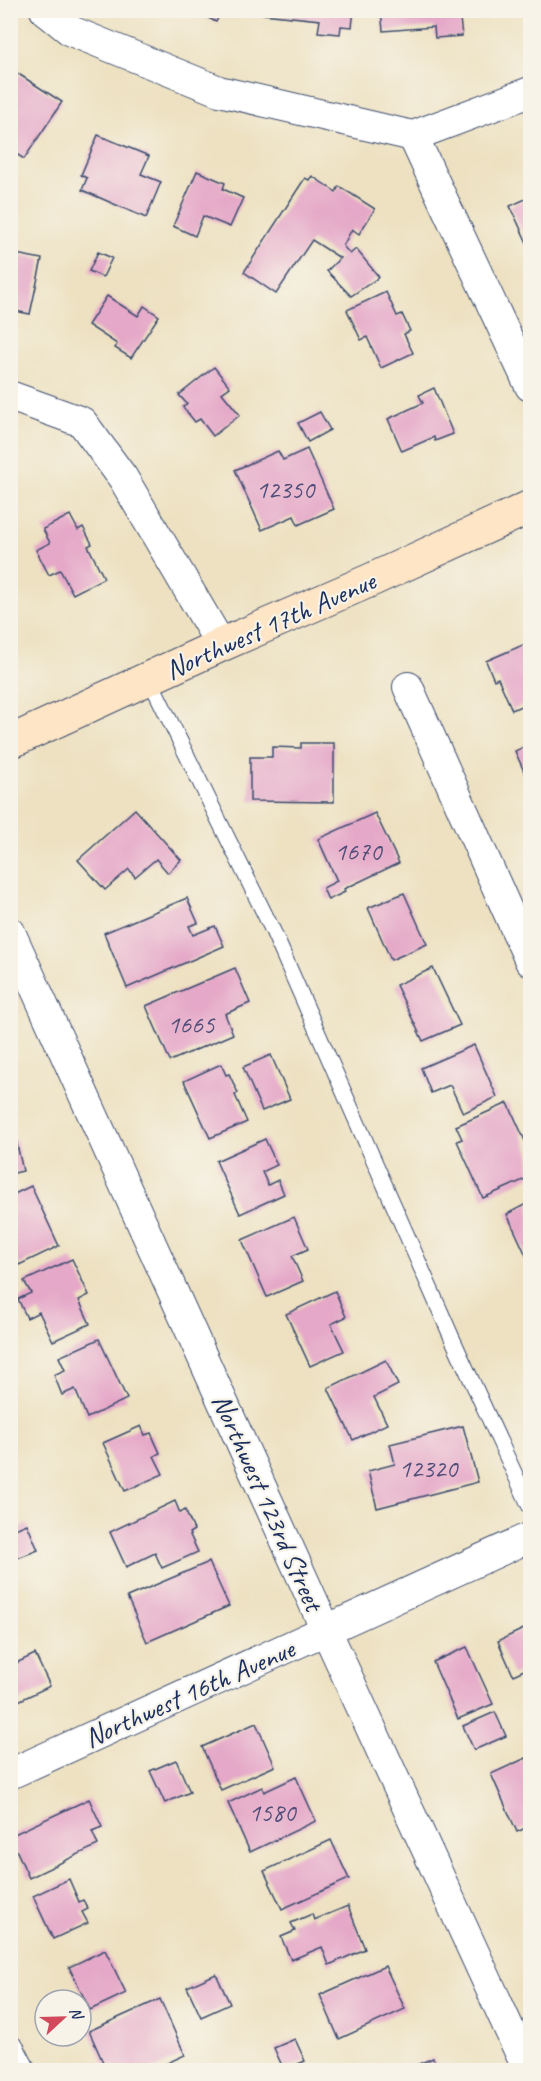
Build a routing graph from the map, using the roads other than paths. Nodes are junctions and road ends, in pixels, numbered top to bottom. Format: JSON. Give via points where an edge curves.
{"nodes":[{"id":1,"x":45,"y":10,"type":"edge"},
{"id":2,"x":531,"y":92,"type":"edge"},
{"id":3,"x":413,"y":136,"type":"junction"},
{"id":4,"x":531,"y":386,"type":"edge"},
{"id":5,"x":10,"y":396,"type":"edge"},
{"id":6,"x":531,"y":507,"type":"edge"},
{"id":7,"x":221,"y":645,"type":"junction"},
{"id":8,"x":149,"y":678,"type":"junction"},
{"id":9,"x":408,"y":687,"type":"dead end"},
{"id":10,"x":10,"y":742,"type":"edge"},
{"id":11,"x":10,"y":932,"type":"edge"},
{"id":12,"x":531,"y":961,"type":"edge"},
{"id":13,"x":531,"y":1507,"type":"edge"},
{"id":14,"x":531,"y":1537,"type":"edge"},
{"id":15,"x":326,"y":1630,"type":"junction"},
{"id":16,"x":10,"y":1774,"type":"edge"},
{"id":17,"x":10,"y":2051,"type":"edge"},
{"id":18,"x":20,"y":2070,"type":"edge"},
{"id":19,"x":528,"y":2070,"type":"edge"}],
"edges":[{"from":1,"to":3,"type":"street","via":[[71,32],[219,91]]},
{"from":2,"to":3,"type":"street"},
{"from":3,"to":4,"type":"street"},
{"from":5,"to":7,"type":"street","via":[[82,422],[123,478]]},
{"from":6,"to":7,"type":"main road","name":"Northwest 17th Avenue"},
{"from":7,"to":8,"type":"main road","name":"Northwest 17th Avenue"},
{"from":8,"to":10,"type":"main road","name":"Northwest 17th Avenue"},
{"from":8,"to":13,"type":"lane","via":[[273,931],[452,1338]]},
{"from":9,"to":12,"type":"street"},
{"from":11,"to":15,"type":"street","name":"Northwest 123rd Street"},
{"from":14,"to":15,"type":"street","name":"Northwest 16th Avenue"},
{"from":15,"to":16,"type":"street","name":"Northwest 16th Avenue"},
{"from":15,"to":19,"type":"street","name":"Northwest 123rd Street"},
{"from":17,"to":18,"type":"street"}]}
